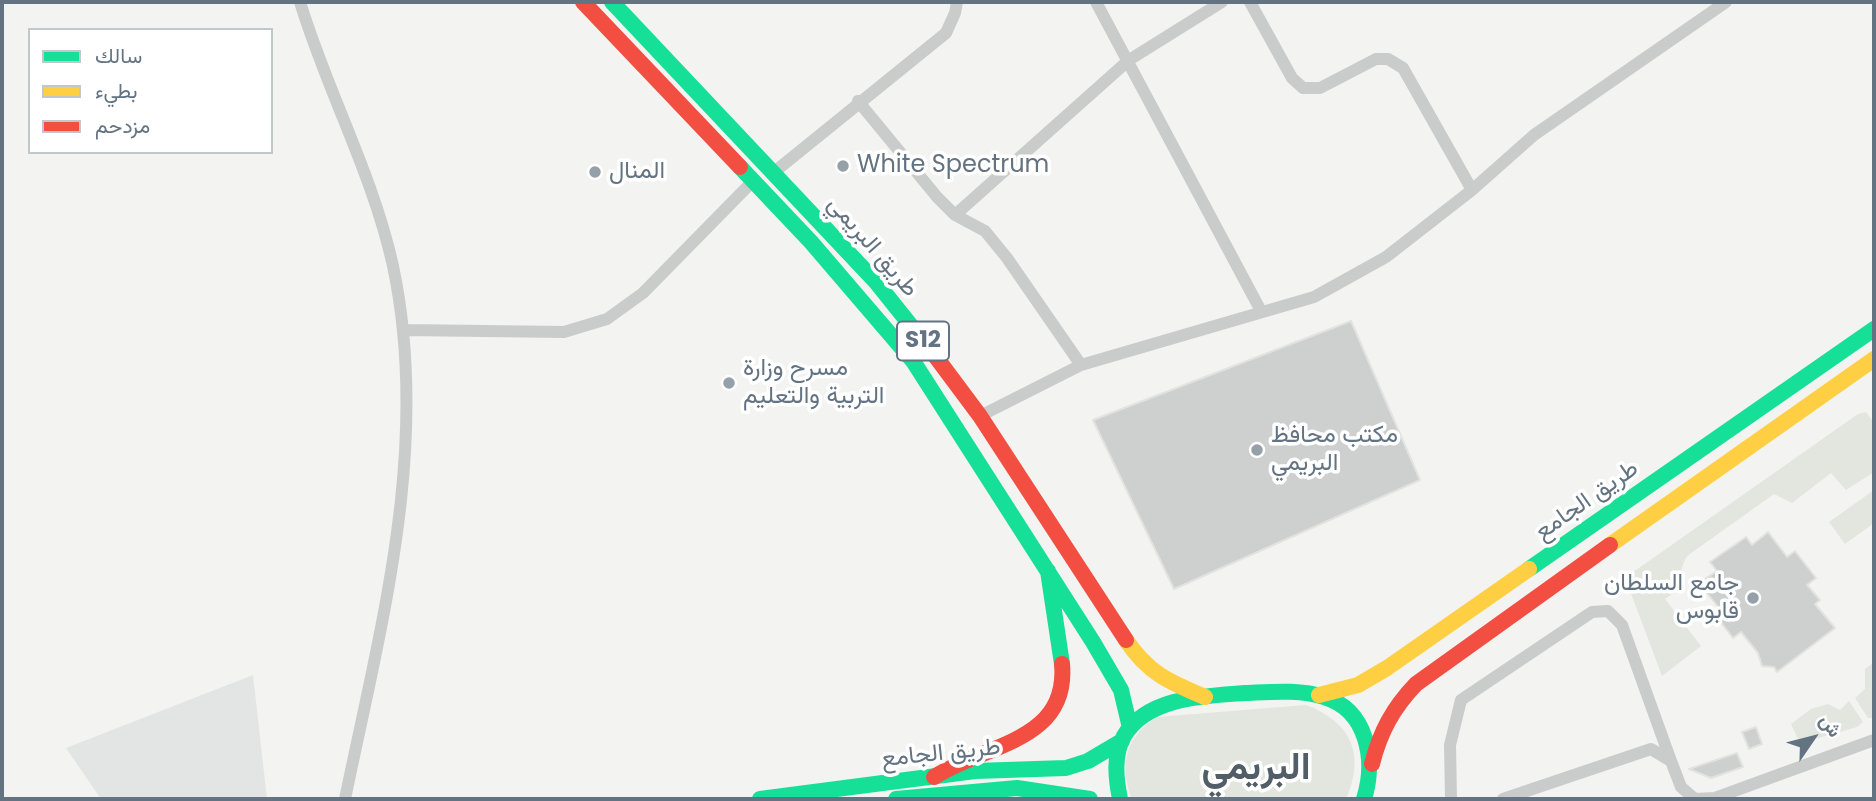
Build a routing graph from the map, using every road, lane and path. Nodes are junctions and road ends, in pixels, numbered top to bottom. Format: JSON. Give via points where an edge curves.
{"nodes":[{"id":1,"x":300,"y":2,"type":"edge"},
{"id":2,"x":583,"y":2,"type":"edge"},
{"id":3,"x":612,"y":2,"type":"edge"},
{"id":4,"x":957,"y":2,"type":"edge"},
{"id":5,"x":1096,"y":2,"type":"edge"},
{"id":6,"x":1222,"y":2,"type":"edge"},
{"id":7,"x":1250,"y":2,"type":"edge"},
{"id":8,"x":1726,"y":2,"type":"edge"},
{"id":9,"x":1129,"y":60,"type":"junction"},
{"id":10,"x":858,"y":101,"type":"junction"},
{"id":11,"x":773,"y":173,"type":"junction"},
{"id":12,"x":752,"y":181,"type":"junction"},
{"id":13,"x":1472,"y":190,"type":"junction"},
{"id":14,"x":955,"y":215,"type":"junction"},
{"id":15,"x":1261,"y":311,"type":"junction"},
{"id":16,"x":1874,"y":329,"type":"edge"},
{"id":17,"x":405,"y":330,"type":"junction"},
{"id":18,"x":1869,"y":362,"type":"edge"},
{"id":19,"x":1081,"y":365,"type":"junction"},
{"id":20,"x":1874,"y":379,"type":"edge"},
{"id":21,"x":980,"y":416,"type":"junction"},
{"id":22,"x":1049,"y":569,"type":"junction"},
{"id":23,"x":1320,"y":695,"type":"junction"},
{"id":24,"x":1205,"y":697,"type":"junction"},
{"id":25,"x":1126,"y":735,"type":"junction"},
{"id":26,"x":1874,"y":740,"type":"edge"},
{"id":27,"x":1671,"y":761,"type":"junction"},
{"id":28,"x":1372,"y":765,"type":"junction"},
{"id":29,"x":934,"y":776,"type":"junction"},
{"id":30,"x":345,"y":799,"type":"edge"},
{"id":31,"x":760,"y":799,"type":"edge"},
{"id":32,"x":896,"y":799,"type":"edge"},
{"id":33,"x":1090,"y":799,"type":"edge"},
{"id":34,"x":1120,"y":799,"type":"edge"},
{"id":35,"x":1364,"y":799,"type":"edge"},
{"id":36,"x":1451,"y":799,"type":"edge"},
{"id":37,"x":1503,"y":799,"type":"edge"}],
"edges":[{"from":1,"to":17,"type":"street","via":[[375,207],[393,264]]},
{"from":2,"to":12,"type":"main road","name":"طريق البريمي","number":"S12"},
{"from":3,"to":11,"type":"main road","name":"طريق البريمي","number":"S12"},
{"from":4,"to":10,"type":"street","via":[[946,33]]},
{"from":5,"to":9,"type":"street"},
{"from":6,"to":9,"type":"street"},
{"from":7,"to":13,"type":"street","via":[[1292,78],[1303,88],[1320,88],[1376,59],[1388,59],[1404,68]]},
{"from":8,"to":13,"type":"street","via":[[1534,135]]},
{"from":9,"to":14,"type":"street"},
{"from":9,"to":15,"type":"street"},
{"from":10,"to":11,"type":"street"},
{"from":10,"to":14,"type":"street"},
{"from":11,"to":21,"type":"main road","name":"طريق البريمي","number":"S12","via":[[876,282]]},
{"from":12,"to":17,"type":"street","via":[[643,293],[607,319],[564,331]]},
{"from":12,"to":22,"type":"main road","name":"طريق البريمي","number":"S12","via":[[831,264],[913,361]]},
{"from":13,"to":15,"type":"street","via":[[1386,257],[1314,297]]},
{"from":14,"to":19,"type":"street","via":[[985,231],[1000,248]]},
{"from":15,"to":19,"type":"street"},
{"from":16,"to":23,"type":"main road","name":"طريق الجامع","via":[[1387,668],[1358,685]]},
{"from":17,"to":30,"type":"street","via":[[407,408],[399,532]]},
{"from":18,"to":20,"type":"main road"},
{"from":18,"to":28,"type":"main road","name":"طريق الجامع","via":[[1427,675],[1388,713]]},
{"from":19,"to":21,"type":"street"},
{"from":21,"to":24,"type":"main road","name":"طريق البريمي","number":"S12","via":[[1136,655],[1161,679]]},
{"from":22,"to":25,"type":"main road","name":"طريق البريمي","number":"S12","via":[[1121,690]]},
{"from":22,"to":29,"type":"main road","via":[[1063,680],[1058,704],[1031,733]]},
{"from":23,"to":24,"type":"main road","number":"S12"},
{"from":23,"to":28,"type":"main road","number":"S12","via":[[1348,709],[1364,731]]},
{"from":24,"to":25,"type":"main road","number":"S12","via":[[1148,714]]},
{"from":25,"to":29,"type":"main road","name":"طريق الجامع","via":[[1088,761],[1066,768]]},
{"from":25,"to":34,"type":"main road","number":"S12","via":[[1117,753]]},
{"from":26,"to":27,"type":"street","via":[[1715,798],[1695,799],[1681,787]]},
{"from":27,"to":36,"type":"street","via":[[1622,625],[1608,611],[1592,612],[1461,700],[1450,745]]},
{"from":27,"to":37,"type":"street","via":[[1651,749]]},
{"from":28,"to":35,"type":"main road","number":"S12"},
{"from":29,"to":31,"type":"main road","name":"طريق الجامع"},
{"from":32,"to":33,"type":"main road","name":"طريق الجامع","via":[[1028,787]]}]}
